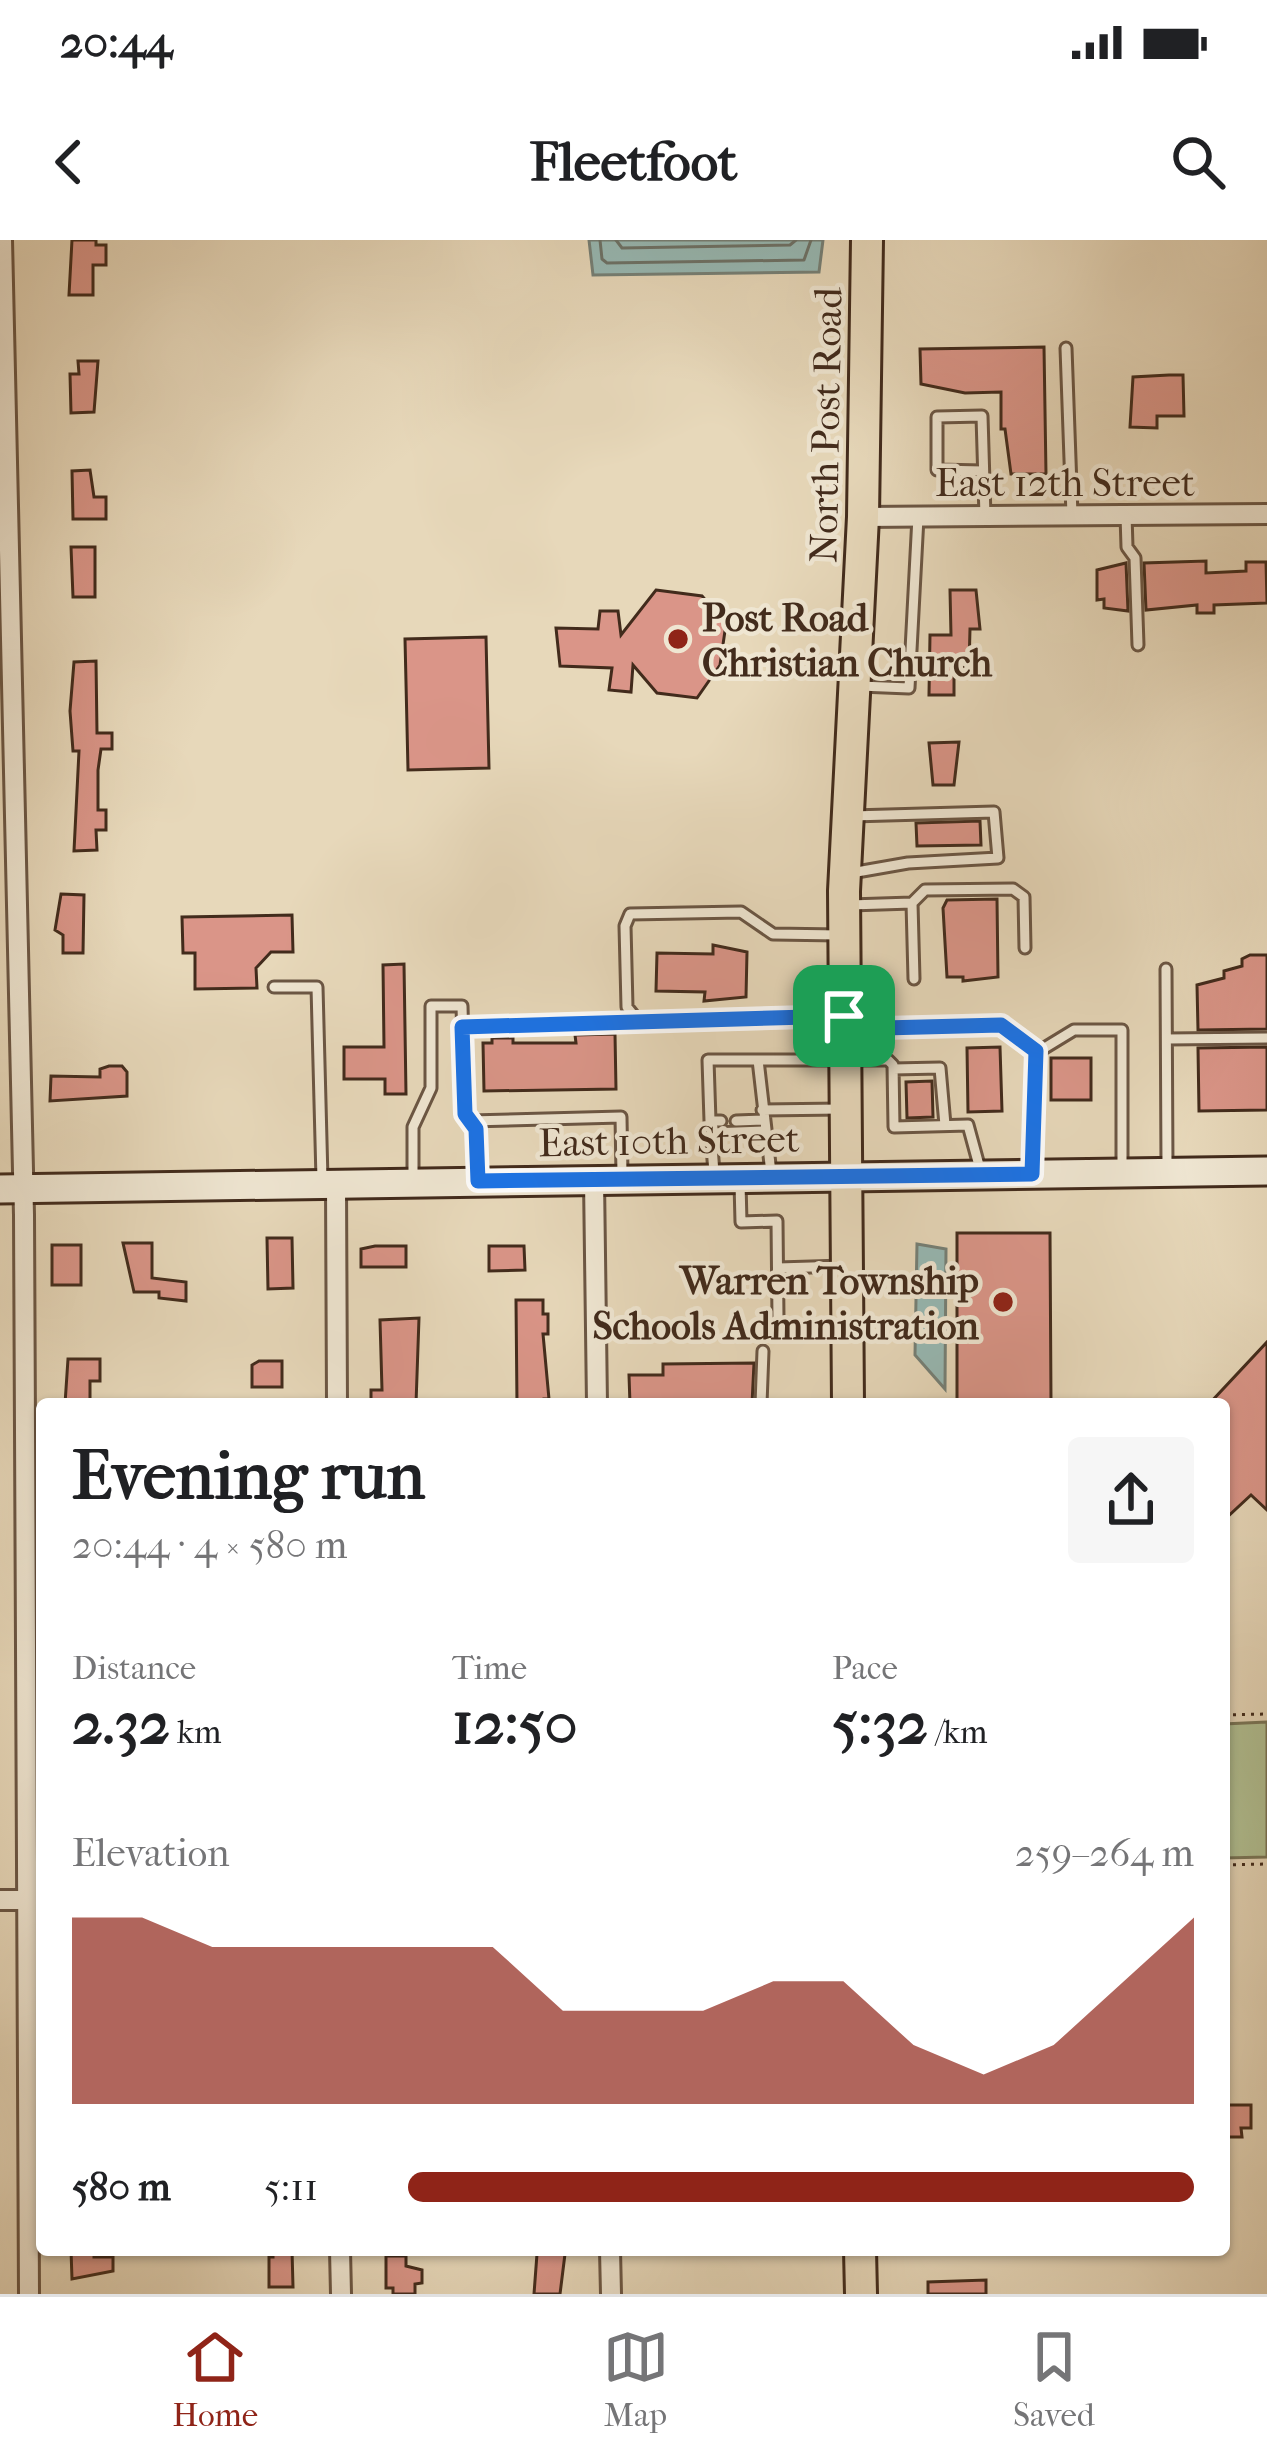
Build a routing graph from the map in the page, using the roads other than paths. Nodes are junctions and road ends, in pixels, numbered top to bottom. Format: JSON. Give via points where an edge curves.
{"nodes":[{"id":1,"x":2,"y":240,"type":"edge"},
{"id":2,"x":867,"y":240,"type":"edge"},
{"id":3,"x":1066,"y":348,"type":"dead end"},
{"id":4,"x":983,"y":471,"type":"junction"},
{"id":5,"x":1267,"y":514,"type":"edge"},
{"id":6,"x":1072,"y":515,"type":"junction"},
{"id":7,"x":1126,"y":515,"type":"junction"},
{"id":8,"x":985,"y":516,"type":"junction"},
{"id":9,"x":863,"y":517,"type":"junction"},
{"id":10,"x":918,"y":517,"type":"junction"},
{"id":11,"x":1138,"y":645,"type":"dead end"},
{"id":12,"x":855,"y":686,"type":"junction"},
{"id":13,"x":848,"y":816,"type":"junction"},
{"id":14,"x":912,"y":903,"type":"junction"},
{"id":15,"x":845,"y":904,"type":"junction"},
{"id":16,"x":1025,"y":948,"type":"dead end"},
{"id":17,"x":1166,"y":969,"type":"dead end"},
{"id":18,"x":914,"y":979,"type":"dead end"},
{"id":19,"x":274,"y":987,"type":"dead end"},
{"id":20,"x":639,"y":1022,"type":"junction"},
{"id":21,"x":462,"y":1027,"type":"junction"},
{"id":22,"x":844,"y":1034,"type":"junction"},
{"id":23,"x":1167,"y":1039,"type":"junction"},
{"id":24,"x":1267,"y":1039,"type":"edge"},
{"id":25,"x":1036,"y":1051,"type":"junction"},
{"id":26,"x":758,"y":1060,"type":"junction"},
{"id":27,"x":893,"y":1069,"type":"junction"},
{"id":28,"x":844,"y":1109,"type":"junction"},
{"id":29,"x":764,"y":1120,"type":"junction"},
{"id":30,"x":470,"y":1121,"type":"junction"},
{"id":31,"x":736,"y":1121,"type":"dead end"},
{"id":32,"x":714,"y":1125,"type":"junction"},
{"id":33,"x":945,"y":1125,"type":"junction"},
{"id":34,"x":1267,"y":1171,"type":"edge"},
{"id":35,"x":1167,"y":1172,"type":"junction"},
{"id":36,"x":1122,"y":1173,"type":"junction"},
{"id":37,"x":1032,"y":1174,"type":"junction"},
{"id":38,"x":981,"y":1175,"type":"junction"},
{"id":39,"x":844,"y":1177,"type":"junction"},
{"id":40,"x":727,"y":1178,"type":"junction"},
{"id":41,"x":772,"y":1178,"type":"junction"},
{"id":42,"x":608,"y":1180,"type":"junction"},
{"id":43,"x":478,"y":1181,"type":"junction"},
{"id":44,"x":413,"y":1182,"type":"junction"},
{"id":45,"x":329,"y":1184,"type":"junction"},
{"id":46,"x":11,"y":1189,"type":"edge"},
{"id":47,"x":844,"y":1266,"type":"junction"},
{"id":48,"x":778,"y":1268,"type":"junction"},
{"id":49,"x":778,"y":1318,"type":"dead end"},
{"id":50,"x":763,"y":1351,"type":"dead end"},
{"id":51,"x":337,"y":1398,"type":"edge"},
{"id":52,"x":597,"y":1398,"type":"edge"},
{"id":53,"x":761,"y":1398,"type":"edge"},
{"id":54,"x":848,"y":1398,"type":"edge"},
{"id":55,"x":0,"y":1900,"type":"edge"},
{"id":56,"x":35,"y":1900,"type":"edge"},
{"id":57,"x":340,"y":2256,"type":"edge"},
{"id":58,"x":610,"y":2256,"type":"edge"},
{"id":59,"x":860,"y":2256,"type":"edge"},
{"id":60,"x":29,"y":2294,"type":"edge"},
{"id":61,"x":341,"y":2294,"type":"edge"},
{"id":62,"x":611,"y":2294,"type":"edge"},
{"id":63,"x":860,"y":2294,"type":"edge"}],
"edges":[{"from":1,"to":46,"type":"street"},
{"from":2,"to":9,"type":"main road","name":"North Post Road"},
{"from":3,"to":6,"type":"lane"},
{"from":4,"to":4,"type":"lane","via":[[982,416],[937,417],[937,470]]},
{"from":4,"to":8,"type":"lane"},
{"from":5,"to":7,"type":"street","name":"East 12th Street"},
{"from":6,"to":7,"type":"street","name":"East 12th Street"},
{"from":6,"to":8,"type":"street","name":"East 12th Street"},
{"from":7,"to":11,"type":"lane"},
{"from":8,"to":10,"type":"street","name":"East 12th Street"},
{"from":9,"to":10,"type":"street","name":"East 12th Street"},
{"from":9,"to":12,"type":"main road","name":"North Post Road"},
{"from":10,"to":12,"type":"lane","via":[[909,688]]},
{"from":12,"to":13,"type":"main road","name":"North Post Road"},
{"from":13,"to":15,"type":"main road","name":"North Post Road"},
{"from":13,"to":15,"type":"lane","via":[[994,812],[998,858],[908,863]]},
{"from":14,"to":15,"type":"lane"},
{"from":14,"to":16,"type":"lane","via":[[926,890],[1019,891]]},
{"from":14,"to":18,"type":"lane"},
{"from":15,"to":20,"type":"lane","via":[[773,934],[742,913],[630,914],[627,1007]]},
{"from":15,"to":22,"type":"main road","name":"North Post Road"},
{"from":17,"to":23,"type":"lane"},
{"from":19,"to":45,"type":"lane","via":[[317,987]]},
{"from":20,"to":21,"type":"lane"},
{"from":20,"to":22,"type":"lane"},
{"from":21,"to":30,"type":"lane"},
{"from":21,"to":44,"type":"lane","via":[[462,1006],[431,1006],[431,1088],[413,1127]]},
{"from":22,"to":25,"type":"lane","via":[[1001,1025]]},
{"from":22,"to":26,"type":"lane"},
{"from":22,"to":27,"type":"lane"},
{"from":22,"to":28,"type":"main road","name":"North Post Road"},
{"from":23,"to":24,"type":"lane"},
{"from":23,"to":35,"type":"lane"},
{"from":25,"to":36,"type":"lane","via":[[1074,1030],[1122,1030]]},
{"from":25,"to":37,"type":"lane"},
{"from":26,"to":29,"type":"lane"},
{"from":26,"to":32,"type":"lane","via":[[708,1060]]},
{"from":27,"to":33,"type":"lane","via":[[940,1068]]},
{"from":27,"to":33,"type":"lane","via":[[894,1126]]},
{"from":28,"to":29,"type":"lane"},
{"from":28,"to":39,"type":"main road","name":"North Post Road"},
{"from":29,"to":31,"type":"lane"},
{"from":29,"to":32,"type":"lane"},
{"from":29,"to":41,"type":"lane"},
{"from":30,"to":42,"type":"lane","via":[[621,1117]]},
{"from":30,"to":43,"type":"lane"},
{"from":32,"to":40,"type":"lane"},
{"from":33,"to":38,"type":"lane","via":[[968,1125]]},
{"from":34,"to":35,"type":"main road","name":"East 10th Street"},
{"from":35,"to":36,"type":"main road","name":"East 10th Street"},
{"from":36,"to":37,"type":"main road","name":"East 10th Street"},
{"from":37,"to":38,"type":"main road","name":"East 10th Street"},
{"from":38,"to":39,"type":"main road","name":"East 10th Street"},
{"from":39,"to":41,"type":"main road","name":"East 10th Street"},
{"from":39,"to":47,"type":"main road","name":"North Post Road"},
{"from":40,"to":41,"type":"main road","name":"East 10th Street"},
{"from":40,"to":42,"type":"main road","name":"East 10th Street"},
{"from":40,"to":48,"type":"lane","via":[[742,1222],[777,1221]]},
{"from":42,"to":43,"type":"main road","name":"East 10th Street"},
{"from":42,"to":52,"type":"street"},
{"from":43,"to":44,"type":"main road","name":"East 10th Street"},
{"from":44,"to":45,"type":"main road","name":"East 10th Street"},
{"from":45,"to":46,"type":"main road","name":"East 10th Street"},
{"from":45,"to":51,"type":"street"},
{"from":46,"to":56,"type":"street"},
{"from":47,"to":48,"type":"lane"},
{"from":47,"to":54,"type":"main road","name":"North Post Road"},
{"from":48,"to":49,"type":"lane"},
{"from":50,"to":53,"type":"lane"},
{"from":55,"to":56,"type":"street"},
{"from":56,"to":60,"type":"street"},
{"from":57,"to":61,"type":"street"},
{"from":58,"to":62,"type":"street"},
{"from":59,"to":63,"type":"main road"}]}
